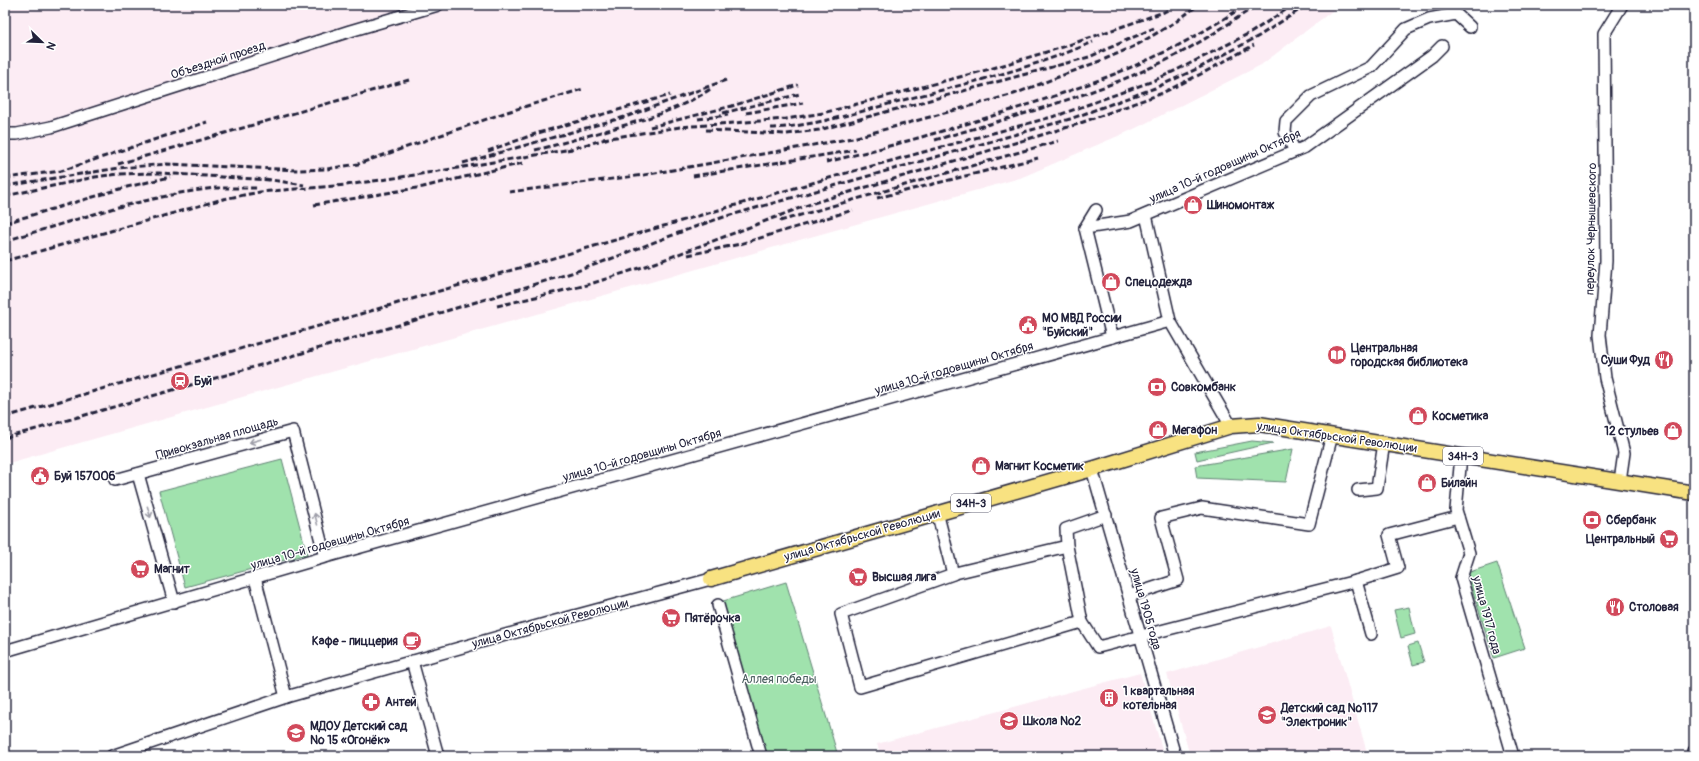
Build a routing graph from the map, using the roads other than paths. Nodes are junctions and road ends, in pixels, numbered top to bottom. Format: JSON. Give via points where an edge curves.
{"nodes":[{"id":1,"x":438,"y":5,"type":"edge"},
{"id":2,"x":1622,"y":5,"type":"edge"},
{"id":3,"x":1470,"y":27,"type":"dead end"},
{"id":4,"x":1442,"y":46,"type":"dead end"},
{"id":5,"x":5,"y":134,"type":"edge"},
{"id":6,"x":1295,"y":150,"type":"junction"},
{"id":7,"x":1096,"y":210,"type":"dead end"},
{"id":8,"x":1146,"y":215,"type":"junction"},
{"id":9,"x":1085,"y":228,"type":"junction"},
{"id":10,"x":1170,"y":321,"type":"junction"},
{"id":11,"x":1112,"y":337,"type":"junction"},
{"id":12,"x":1232,"y":426,"type":"junction"},
{"id":13,"x":1332,"y":435,"type":"junction"},
{"id":14,"x":1384,"y":443,"type":"junction"},
{"id":15,"x":1461,"y":456,"type":"junction"},
{"id":16,"x":1092,"y":469,"type":"junction"},
{"id":17,"x":138,"y":474,"type":"junction"},
{"id":18,"x":115,"y":480,"type":"dead end"},
{"id":19,"x":1620,"y":481,"type":"junction"},
{"id":20,"x":1358,"y":490,"type":"dead end"},
{"id":21,"x":1694,"y":493,"type":"edge"},
{"id":22,"x":936,"y":512,"type":"junction"},
{"id":23,"x":1106,"y":516,"type":"junction"},
{"id":24,"x":1458,"y":517,"type":"junction"},
{"id":25,"x":1067,"y":546,"type":"junction"},
{"id":26,"x":325,"y":557,"type":"junction"},
{"id":27,"x":951,"y":574,"type":"junction"},
{"id":28,"x":255,"y":578,"type":"junction"},
{"id":29,"x":711,"y":579,"type":"joint"},
{"id":30,"x":1356,"y":581,"type":"junction"},
{"id":31,"x":1129,"y":596,"type":"junction"},
{"id":32,"x":174,"y":602,"type":"junction"},
{"id":33,"x":718,"y":605,"type":"dead end"},
{"id":34,"x":1082,"y":622,"type":"junction"},
{"id":35,"x":1371,"y":634,"type":"dead end"},
{"id":36,"x":1141,"y":637,"type":"junction"},
{"id":37,"x":5,"y":651,"type":"edge"},
{"id":38,"x":412,"y":661,"type":"junction"},
{"id":39,"x":286,"y":697,"type":"junction"},
{"id":40,"x":1694,"y":751,"type":"edge"},
{"id":41,"x":118,"y":755,"type":"edge"},
{"id":42,"x":438,"y":756,"type":"edge"},
{"id":43,"x":761,"y":756,"type":"edge"},
{"id":44,"x":1175,"y":756,"type":"edge"},
{"id":45,"x":1513,"y":756,"type":"edge"},
{"id":46,"x":1693,"y":756,"type":"edge"}],
"edges":[{"from":1,"to":5,"type":"street","name":"Объездной проезд","via":[[51,127]]},
{"from":2,"to":19,"type":"street","name":"переулок Чернышевского","via":[[1604,34],[1606,261],[1600,335],[1605,378],[1624,452]]},
{"from":3,"to":6,"type":"street","via":[[1456,14],[1429,19],[1406,29],[1371,67],[1310,96],[1286,121],[1285,132]]},
{"from":4,"to":6,"type":"street","name":"улица 10-й годовщины Октября","via":[[1432,56],[1305,146]]},
{"from":6,"to":8,"type":"street","name":"улица 10-й годовщины Октября"},
{"from":7,"to":9,"type":"street"},
{"from":8,"to":9,"type":"street","name":"улица 10-й годовщины Октября","via":[[1131,221]]},
{"from":8,"to":10,"type":"street"},
{"from":9,"to":11,"type":"street"},
{"from":10,"to":11,"type":"street","name":"улица 10-й годовщины Октября"},
{"from":10,"to":12,"type":"street"},
{"from":11,"to":26,"type":"street","name":"улица 10-й годовщины Октября"},
{"from":12,"to":13,"type":"main road","name":"улица Октябрьской Революции","number":"34Н-3","via":[[1259,424]]},
{"from":12,"to":16,"type":"main road","name":"улица Октябрьской Революции","number":"34Н-3"},
{"from":13,"to":14,"type":"main road","name":"улица Октябрьской Революции","number":"34Н-3"},
{"from":13,"to":31,"type":"street","via":[[1309,524],[1202,508],[1161,518],[1178,580]]},
{"from":14,"to":15,"type":"main road","name":"улица Октябрьской Революции","number":"34Н-3"},
{"from":14,"to":20,"type":"street","via":[[1377,488]]},
{"from":15,"to":19,"type":"main road","name":"улица Октябрьской Революции","number":"34Н-3"},
{"from":15,"to":24,"type":"street","name":"улица 1917 года","via":[[1456,510]]},
{"from":16,"to":22,"type":"main road","name":"улица Октябрьской Революции","number":"34Н-3"},
{"from":16,"to":23,"type":"street","name":"улица 1905 года"},
{"from":17,"to":18,"type":"street","name":"Привокзальная площадь"},
{"from":26,"to":17,"type":"street","name":"Привокзальная площадь","one_way":true,"via":[[293,431]]},
{"from":17,"to":32,"type":"street","one_way":true},
{"from":19,"to":21,"type":"main road","name":"улица Октябрьской Революции","number":"34Н-3"},
{"from":22,"to":27,"type":"street"},
{"from":22,"to":29,"type":"main road","name":"улица Октябрьской Революции","number":"34Н-3"},
{"from":23,"to":25,"type":"street","via":[[1066,529]]},
{"from":23,"to":31,"type":"street","name":"улица 1905 года"},
{"from":24,"to":30,"type":"street","via":[[1389,535],[1398,568]]},
{"from":24,"to":45,"type":"street","name":"улица 1917 года","via":[[1469,553],[1461,578]]},
{"from":25,"to":27,"type":"street"},
{"from":25,"to":34,"type":"street"},
{"from":26,"to":28,"type":"street","name":"улица 10-й годовщины Октября"},
{"from":27,"to":34,"type":"street","via":[[841,614],[860,687]]},
{"from":28,"to":32,"type":"street","name":"улица 10-й годовщины Октября"},
{"from":28,"to":39,"type":"street"},
{"from":29,"to":38,"type":"street","name":"улица Октябрьской Революции","number":"34Н-3"},
{"from":30,"to":35,"type":"street"},
{"from":30,"to":36,"type":"street"},
{"from":31,"to":36,"type":"street","name":"улица 1905 года"},
{"from":32,"to":37,"type":"street","name":"улица 10-й годовщины Октября"},
{"from":33,"to":43,"type":"street"},
{"from":34,"to":36,"type":"street","via":[[1098,647]]},
{"from":36,"to":44,"type":"street","name":"улица 1905 года"},
{"from":38,"to":39,"type":"street","name":"улица Октябрьской Революции","number":"34Н-3"},
{"from":38,"to":42,"type":"street"},
{"from":39,"to":41,"type":"street","name":"улица Октябрьской Революции","number":"34Н-3"},
{"from":40,"to":46,"type":"street"}]}
